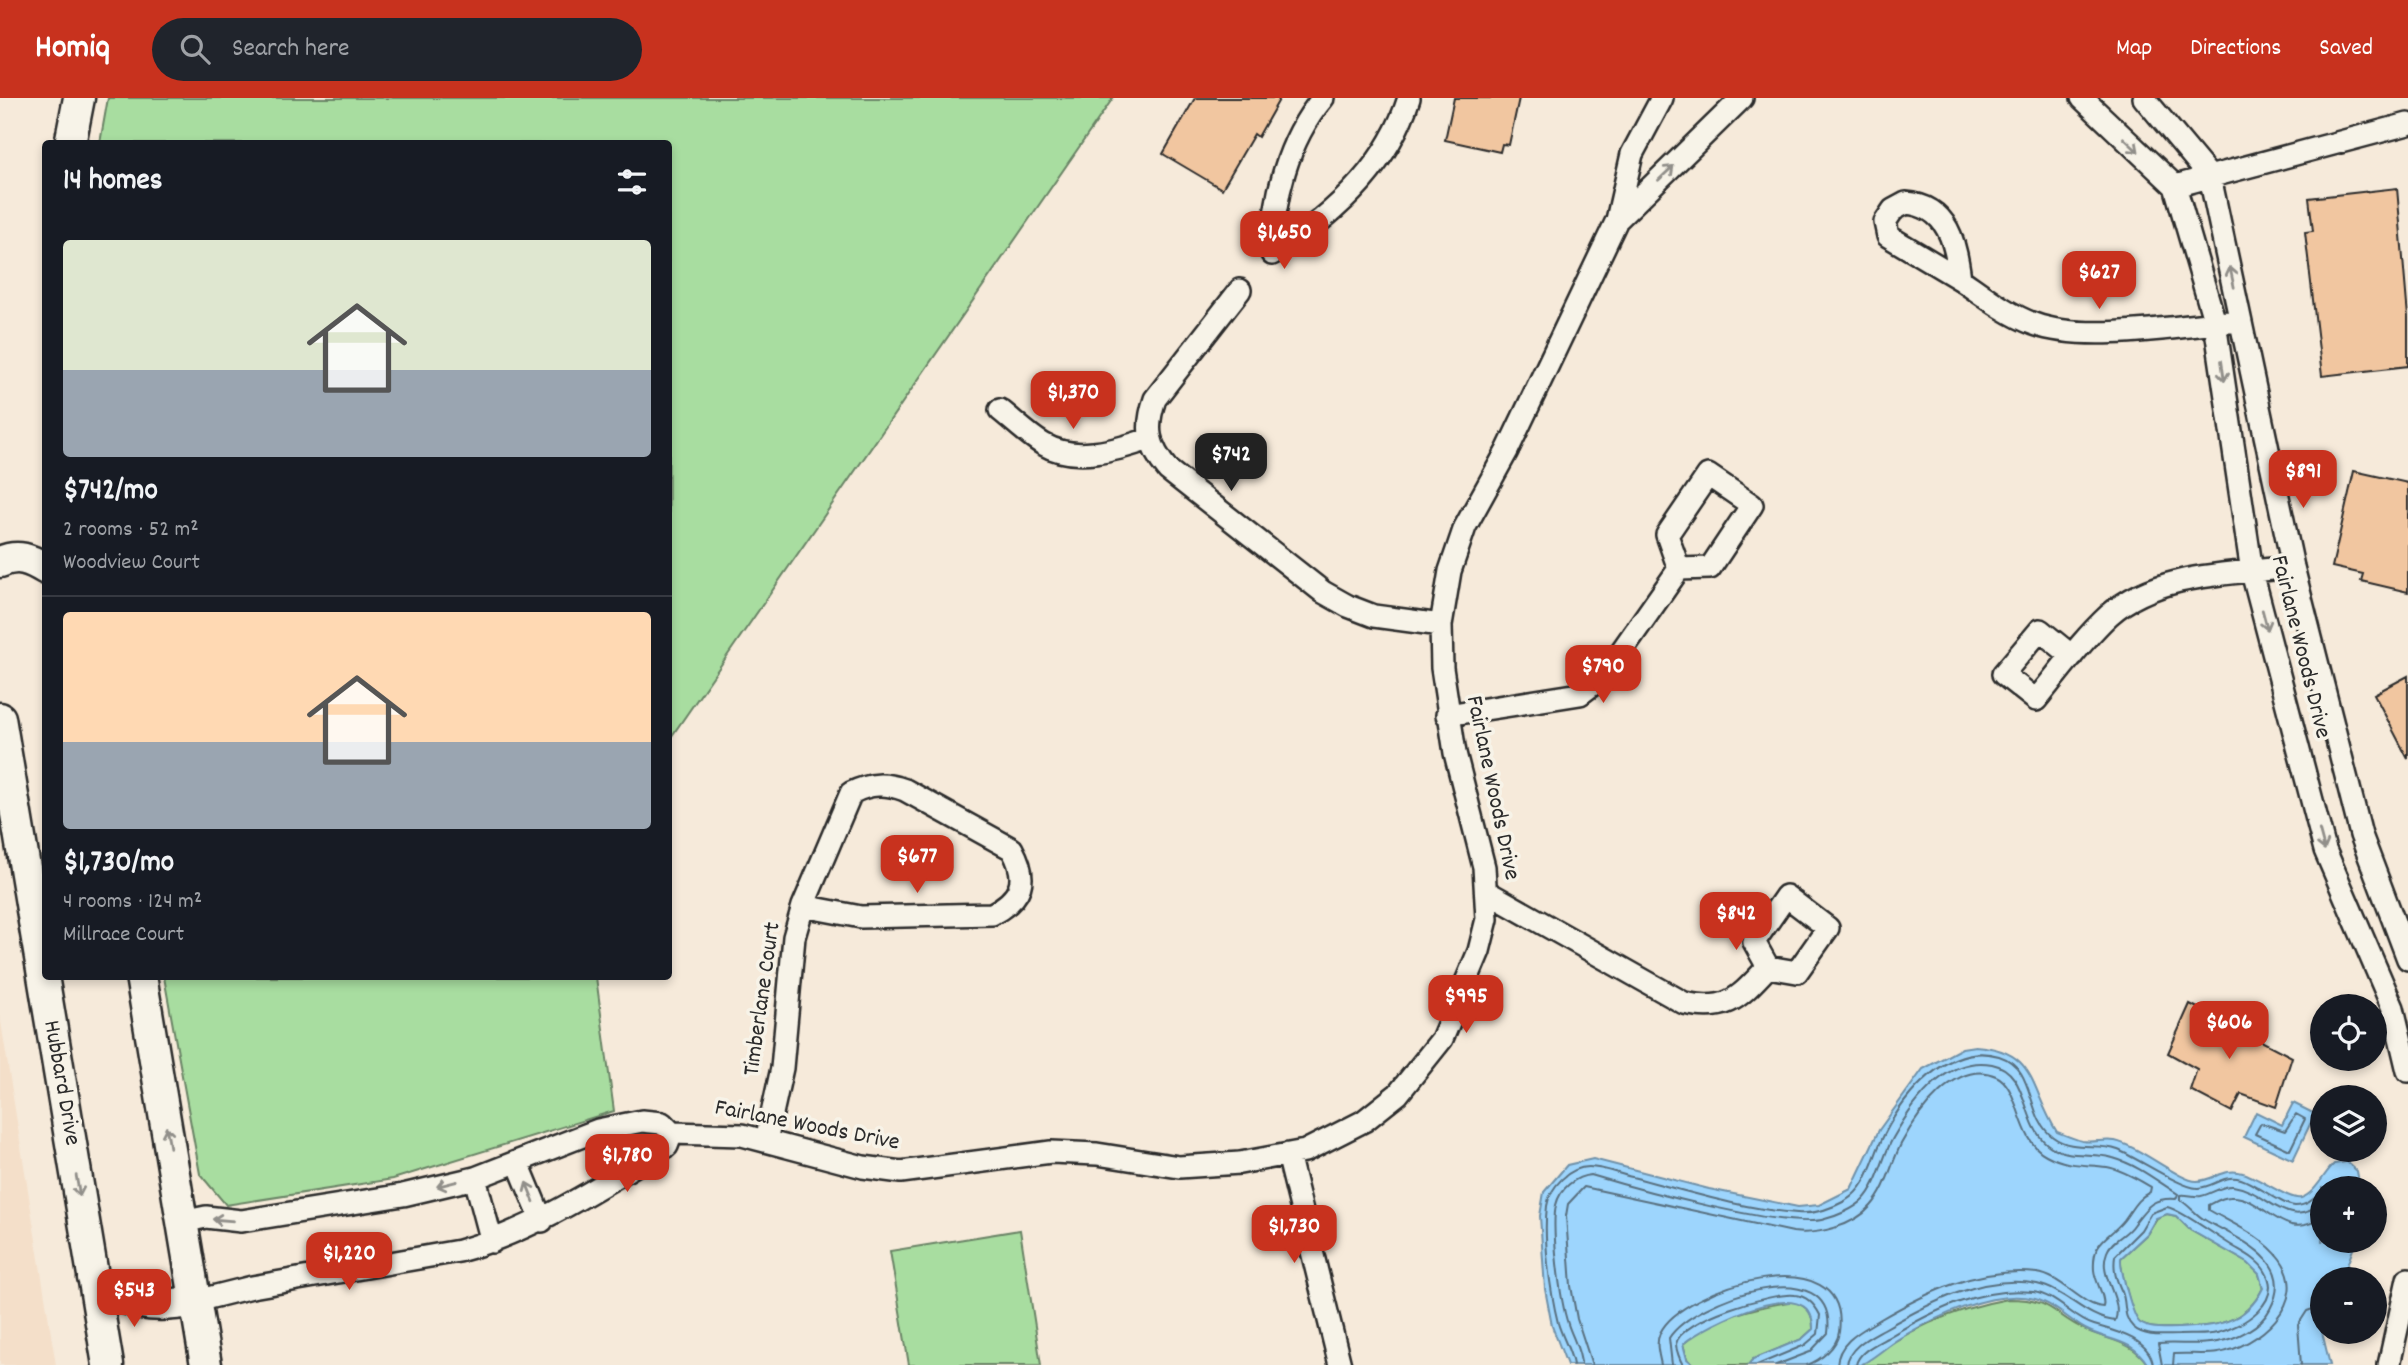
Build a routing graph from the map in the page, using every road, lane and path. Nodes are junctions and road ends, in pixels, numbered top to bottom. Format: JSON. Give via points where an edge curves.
{"nodes":[{"id":1,"x":79,"y":98,"type":"edge"},
{"id":2,"x":1323,"y":98,"type":"edge"},
{"id":3,"x":1409,"y":98,"type":"edge"},
{"id":4,"x":1662,"y":98,"type":"edge"},
{"id":5,"x":1742,"y":98,"type":"edge"},
{"id":6,"x":2082,"y":98,"type":"edge"},
{"id":7,"x":2144,"y":98,"type":"edge"},
{"id":8,"x":2408,"y":124,"type":"edge"},
{"id":9,"x":70,"y":140,"type":"edge"},
{"id":10,"x":2210,"y":177,"type":"junction"},
{"id":11,"x":2175,"y":186,"type":"junction"},
{"id":12,"x":1617,"y":220,"type":"junction"},
{"id":13,"x":1960,"y":279,"type":"dead end"},
{"id":14,"x":1240,"y":290,"type":"dead end"},
{"id":15,"x":2241,"y":321,"type":"junction"},
{"id":16,"x":2215,"y":323,"type":"junction"},
{"id":17,"x":1000,"y":410,"type":"dead end"},
{"id":18,"x":1149,"y":439,"type":"junction"},
{"id":19,"x":0,"y":562,"type":"edge"},
{"id":20,"x":42,"y":567,"type":"edge"},
{"id":21,"x":2293,"y":567,"type":"junction"},
{"id":22,"x":1679,"y":569,"type":"junction"},
{"id":23,"x":2252,"y":572,"type":"junction"},
{"id":24,"x":1441,"y":625,"type":"junction"},
{"id":25,"x":2072,"y":656,"type":"dead end"},
{"id":26,"x":1447,"y":715,"type":"junction"},
{"id":27,"x":0,"y":718,"type":"edge"},
{"id":28,"x":1488,"y":892,"type":"junction"},
{"id":29,"x":803,"y":906,"type":"junction"},
{"id":30,"x":2408,"y":959,"type":"edge"},
{"id":31,"x":1768,"y":967,"type":"dead end"},
{"id":32,"x":42,"y":971,"type":"edge"},
{"id":33,"x":44,"y":980,"type":"edge"},
{"id":34,"x":142,"y":980,"type":"edge"},
{"id":35,"x":2401,"y":1004,"type":"edge"},
{"id":36,"x":2408,"y":1071,"type":"edge"},
{"id":37,"x":672,"y":1133,"type":"junction"},
{"id":38,"x":766,"y":1141,"type":"junction"},
{"id":39,"x":1288,"y":1154,"type":"junction"},
{"id":40,"x":518,"y":1163,"type":"junction"},
{"id":41,"x":475,"y":1178,"type":"junction"},
{"id":42,"x":542,"y":1221,"type":"junction"},
{"id":43,"x":182,"y":1222,"type":"junction"},
{"id":44,"x":492,"y":1242,"type":"junction"},
{"id":45,"x":93,"y":1278,"type":"junction"},
{"id":46,"x":2408,"y":1279,"type":"edge"},
{"id":47,"x":195,"y":1301,"type":"junction"},
{"id":48,"x":108,"y":1365,"type":"edge"},
{"id":49,"x":206,"y":1365,"type":"edge"},
{"id":50,"x":1340,"y":1365,"type":"edge"},
{"id":51,"x":2389,"y":1365,"type":"edge"}],
"edges":[{"from":1,"to":9,"type":"street"},
{"from":2,"to":3,"type":"street","via":[[1297,138],[1282,179],[1273,216],[1272,254],[1305,234],[1364,180],[1386,149]]},
{"from":4,"to":12,"type":"street","name":"Fairlane Woods Drive","via":[[1632,154]]},
{"from":12,"to":5,"type":"street","name":"Fairlane Woods Drive","one_way":true},
{"from":6,"to":11,"type":"street","one_way":true},
{"from":7,"to":10,"type":"street","name":"Fairlane Woods Drive"},
{"from":8,"to":10,"type":"street"},
{"from":10,"to":11,"type":"street"},
{"from":15,"to":10,"type":"street","name":"Fairlane Woods Drive","one_way":true},
{"from":11,"to":16,"type":"street","name":"Fairlane Woods Drive"},
{"from":12,"to":24,"type":"street","name":"Fairlane Woods Drive","via":[[1465,527],[1450,571]]},
{"from":13,"to":16,"type":"street","via":[[2009,313],[2062,331]]},
{"from":14,"to":18,"type":"street","via":[[1155,399]]},
{"from":15,"to":16,"type":"street"},
{"from":15,"to":21,"type":"street","name":"Fairlane Woods Drive"},
{"from":16,"to":23,"type":"street","name":"Fairlane Woods Drive","one_way":true},
{"from":17,"to":18,"type":"street","via":[[1044,445],[1064,451],[1115,451]]},
{"from":18,"to":24,"type":"street","via":[[1168,470],[1323,592],[1374,615]]},
{"from":19,"to":20,"type":"street","via":[[28,558]]},
{"from":21,"to":23,"type":"street"},
{"from":21,"to":30,"type":"street","name":"Fairlane Woods Drive","via":[[2361,835]]},
{"from":22,"to":22,"type":"street","via":[[1667,535],[1707,475],[1752,505],[1710,568]]},
{"from":22,"to":26,"type":"street","via":[[1604,676],[1590,689],[1562,698]]},
{"from":23,"to":25,"type":"street","via":[[2168,584],[2131,601],[2110,614]]},
{"from":23,"to":35,"type":"street","name":"Fairlane Woods Drive","one_way":true,"via":[[2325,850]]},
{"from":24,"to":26,"type":"street","name":"Fairlane Woods Drive"},
{"from":26,"to":28,"type":"street","name":"Fairlane Woods Drive"},
{"from":27,"to":32,"type":"street","name":"Hubbard Drive","one_way":true},
{"from":28,"to":31,"type":"street","via":[[1684,1003],[1719,1006],[1736,1000]]},
{"from":28,"to":39,"type":"street","name":"Fairlane Woods Drive","via":[[1479,951],[1442,1039],[1427,1061],[1398,1094],[1364,1121],[1326,1142]]},
{"from":29,"to":29,"type":"street","name":"Timberlane Court","via":[[851,793],[867,785],[887,784],[905,790],[1012,849],[1021,866],[1022,885],[1010,905],[992,914],[861,917]]},
{"from":29,"to":38,"type":"street","name":"Timberlane Court","via":[[794,937],[782,1068]]},
{"from":33,"to":45,"type":"street","name":"Hubbard Drive","one_way":true},
{"from":43,"to":34,"type":"street","one_way":true},
{"from":35,"to":36,"type":"street","name":"Fairlane Woods Drive"},
{"from":37,"to":38,"type":"street","name":"Fairlane Woods Drive","via":[[741,1135]]},
{"from":37,"to":40,"type":"street","name":"Fairlane Woods Drive","via":[[662,1123],[616,1125]]},
{"from":37,"to":42,"type":"street","via":[[667,1146]]},
{"from":38,"to":39,"type":"street","name":"Fairlane Woods Drive","via":[[863,1167],[901,1172],[1051,1152],[1179,1167]]},
{"from":39,"to":50,"type":"street"},
{"from":40,"to":41,"type":"street","name":"Fairlane Woods Drive"},
{"from":42,"to":40,"type":"street","one_way":true},
{"from":41,"to":43,"type":"street","name":"Fairlane Woods Drive","one_way":true,"via":[[403,1195],[241,1221],[206,1217]]},
{"from":41,"to":44,"type":"street"},
{"from":42,"to":44,"type":"street"},
{"from":43,"to":47,"type":"street"},
{"from":44,"to":47,"type":"street"},
{"from":45,"to":47,"type":"street","via":[[113,1294],[136,1303]]},
{"from":45,"to":48,"type":"street","name":"Hubbard Drive"},
{"from":46,"to":51,"type":"street"},
{"from":47,"to":49,"type":"street"}]}
